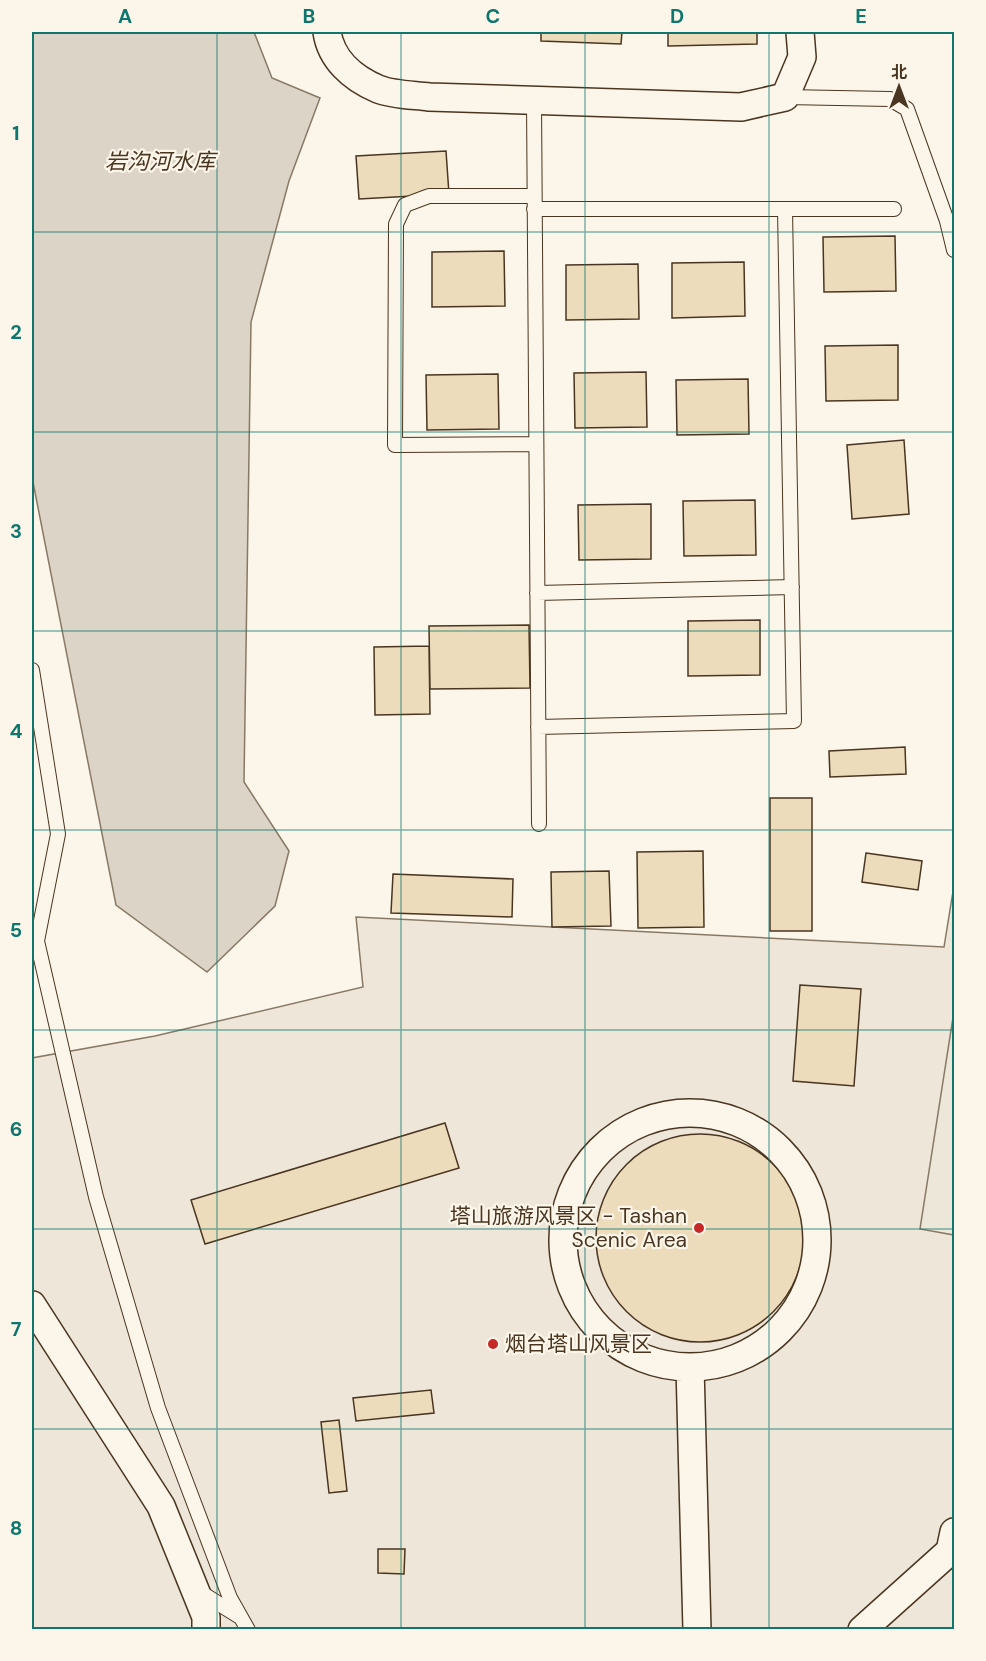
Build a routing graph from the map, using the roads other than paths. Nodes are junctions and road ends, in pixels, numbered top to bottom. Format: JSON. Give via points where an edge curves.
{"nodes":[{"id":1,"x":327,"y":32,"type":"edge"},
{"id":2,"x":800,"y":32,"type":"edge"},
{"id":3,"x":785,"y":96,"type":"junction"},
{"id":4,"x":534,"y":100,"type":"junction"},
{"id":5,"x":534,"y":202,"type":"junction"},
{"id":6,"x":785,"y":209,"type":"junction"},
{"id":7,"x":894,"y":209,"type":"dead end"},
{"id":8,"x":954,"y":250,"type":"edge"},
{"id":9,"x":536,"y":444,"type":"junction"},
{"id":10,"x":792,"y":587,"type":"junction"},
{"id":11,"x":537,"y":592,"type":"junction"},
{"id":12,"x":32,"y":670,"type":"edge"},
{"id":13,"x":538,"y":726,"type":"junction"},
{"id":14,"x":539,"y":824,"type":"dead end"},
{"id":15,"x":32,"y":1305,"type":"edge"},
{"id":16,"x":690,"y":1367,"type":"junction"},
{"id":17,"x":954,"y":1532,"type":"edge"},
{"id":18,"x":194,"y":1589,"type":"junction"},
{"id":19,"x":245,"y":1624,"type":"edge"},
{"id":20,"x":206,"y":1629,"type":"edge"},
{"id":21,"x":697,"y":1629,"type":"edge"},
{"id":22,"x":862,"y":1629,"type":"edge"}],
"edges":[{"from":1,"to":4,"type":"street","via":[[330,48],[347,70],[378,89],[429,97]]},
{"from":2,"to":3,"type":"street","via":[[802,57]]},
{"from":3,"to":4,"type":"street","via":[[741,107]]},
{"from":3,"to":8,"type":"lane","via":[[890,99],[907,109]]},
{"from":4,"to":5,"type":"lane"},
{"from":5,"to":6,"type":"lane"},
{"from":5,"to":9,"type":"lane"},
{"from":5,"to":9,"type":"lane","via":[[429,196],[405,205],[396,224],[395,445]]},
{"from":6,"to":7,"type":"lane"},
{"from":6,"to":10,"type":"lane"},
{"from":9,"to":11,"type":"lane"},
{"from":10,"to":11,"type":"lane"},
{"from":10,"to":13,"type":"lane","via":[[794,721]]},
{"from":11,"to":13,"type":"lane"},
{"from":12,"to":19,"type":"lane","via":[[58,834],[37,941],[96,1197],[158,1408],[230,1598]]},
{"from":13,"to":14,"type":"lane"},
{"from":15,"to":18,"type":"street","via":[[160,1506]]},
{"from":16,"to":16,"type":"street","via":[[636,1355],[600,1330],[577,1302],[570,1281],[563,1216],[581,1169],[600,1151],[639,1126],[682,1114],[707,1114],[751,1126],[783,1151],[813,1215],[816,1258],[803,1305],[781,1332],[740,1358]]},
{"from":16,"to":21,"type":"street"},
{"from":17,"to":22,"type":"street","via":[[951,1551]]},
{"from":18,"to":19,"type":"lane"},
{"from":18,"to":20,"type":"street","via":[[206,1617]]}]}
